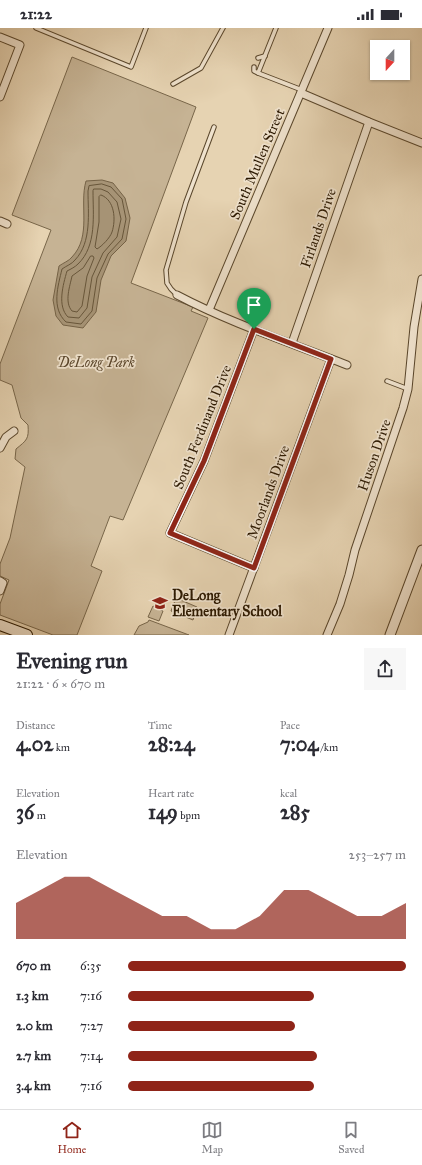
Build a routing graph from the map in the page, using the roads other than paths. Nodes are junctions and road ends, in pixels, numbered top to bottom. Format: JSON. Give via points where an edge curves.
{"nodes":[{"id":1,"x":36,"y":28,"type":"edge"},
{"id":2,"x":146,"y":28,"type":"edge"},
{"id":3,"x":223,"y":28,"type":"edge"},
{"id":4,"x":276,"y":28,"type":"edge"},
{"id":5,"x":328,"y":28,"type":"edge"},
{"id":6,"x":0,"y":37,"type":"edge"},
{"id":7,"x":265,"y":56,"type":"junction"},
{"id":8,"x":258,"y":58,"type":"dead end"},
{"id":9,"x":254,"y":69,"type":"dead end"},
{"id":10,"x":258,"y":73,"type":"junction"},
{"id":11,"x":173,"y":84,"type":"dead end"},
{"id":12,"x":302,"y":92,"type":"junction"},
{"id":13,"x":0,"y":97,"type":"edge"},
{"id":14,"x":370,"y":122,"type":"junction"},
{"id":15,"x":214,"y":127,"type":"dead end"},
{"id":16,"x":422,"y":143,"type":"edge"},
{"id":17,"x":422,"y":278,"type":"edge"},
{"id":18,"x":177,"y":295,"type":"joint"},
{"id":19,"x":209,"y":310,"type":"junction"},
{"id":20,"x":254,"y":329,"type":"junction"},
{"id":21,"x":292,"y":343,"type":"junction"},
{"id":22,"x":331,"y":359,"type":"junction"},
{"id":23,"x":346,"y":365,"type":"dead end"},
{"id":24,"x":387,"y":381,"type":"dead end"},
{"id":25,"x":408,"y":389,"type":"junction"},
{"id":26,"x":14,"y":431,"type":"dead end"},
{"id":27,"x":0,"y":448,"type":"edge"},
{"id":28,"x":422,"y":550,"type":"edge"},
{"id":29,"x":254,"y":568,"type":"junction"},
{"id":30,"x":2,"y":582,"type":"edge"},
{"id":31,"x":0,"y":591,"type":"edge"},
{"id":32,"x":0,"y":625,"type":"edge"},
{"id":33,"x":27,"y":635,"type":"edge"},
{"id":34,"x":229,"y":635,"type":"edge"},
{"id":35,"x":327,"y":635,"type":"edge"},
{"id":36,"x":390,"y":635,"type":"edge"}],
"edges":[{"from":1,"to":2,"type":"lane","via":[[131,66]]},
{"from":3,"to":11,"type":"lane","via":[[201,68]]},
{"from":4,"to":7,"type":"lane"},
{"from":5,"to":12,"type":"street","name":"South Mullen Street"},
{"from":6,"to":13,"type":"street","via":[[20,45]]},
{"from":7,"to":8,"type":"lane"},
{"from":7,"to":10,"type":"lane"},
{"from":9,"to":10,"type":"lane"},
{"from":10,"to":12,"type":"lane"},
{"from":12,"to":14,"type":"street"},
{"from":12,"to":19,"type":"street","name":"South Mullen Street"},
{"from":14,"to":16,"type":"street"},
{"from":14,"to":21,"type":"street","name":"Firlands Drive"},
{"from":15,"to":18,"type":"lane","via":[[186,202],[166,270],[167,283]]},
{"from":17,"to":25,"type":"street","name":"Huson Drive"},
{"from":18,"to":19,"type":"street"},
{"from":19,"to":20,"type":"street"},
{"from":20,"to":21,"type":"street"},
{"from":20,"to":29,"type":"street","name":"South Ferdinand Drive","via":[[204,461],[170,533]]},
{"from":21,"to":22,"type":"street"},
{"from":22,"to":23,"type":"street"},
{"from":22,"to":29,"type":"street","name":"Moorlands Drive"},
{"from":24,"to":25,"type":"lane"},
{"from":25,"to":35,"type":"street","name":"Huson Drive","via":[[340,604]]},
{"from":26,"to":27,"type":"street","via":[[6,437]]},
{"from":28,"to":36,"type":"street"},
{"from":29,"to":34,"type":"street","name":"Moorlands Drive"},
{"from":30,"to":31,"type":"street"},
{"from":32,"to":33,"type":"main road"}]}
